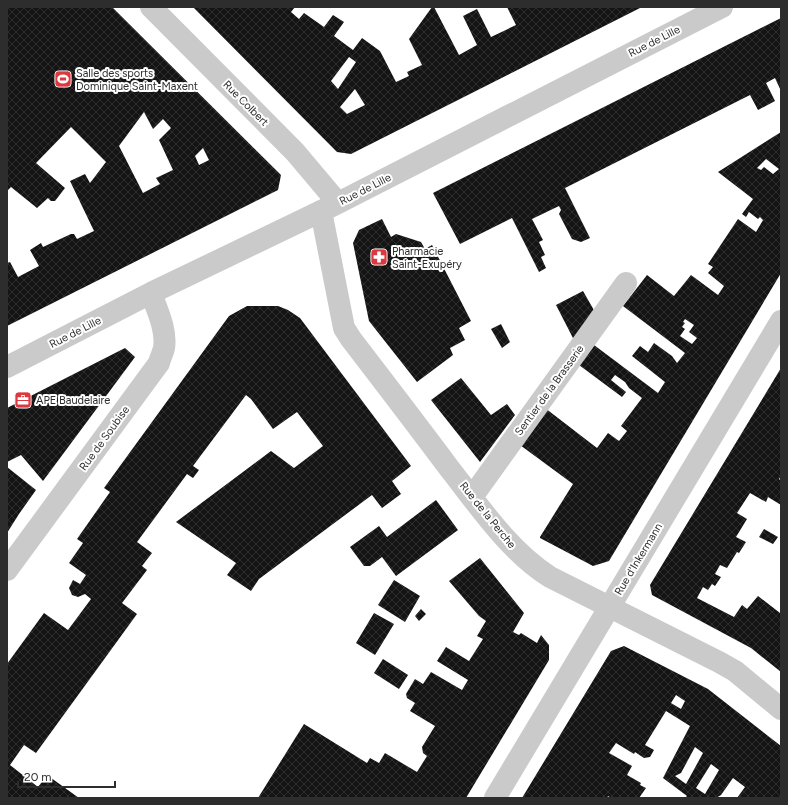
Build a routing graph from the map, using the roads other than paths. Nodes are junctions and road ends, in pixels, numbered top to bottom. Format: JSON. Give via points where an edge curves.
{"nodes":[{"id":1,"x":150,"y":7,"type":"edge"},
{"id":2,"x":722,"y":7,"type":"edge"},
{"id":3,"x":329,"y":207,"type":"junction"},
{"id":4,"x":626,"y":283,"type":"dead end"},
{"id":5,"x":151,"y":293,"type":"junction"},
{"id":6,"x":781,"y":321,"type":"edge"},
{"id":7,"x":7,"y":367,"type":"edge"},
{"id":8,"x":472,"y":497,"type":"junction"},
{"id":9,"x":7,"y":570,"type":"edge"},
{"id":10,"x":609,"y":607,"type":"junction"},
{"id":11,"x":781,"y":709,"type":"edge"},
{"id":12,"x":496,"y":798,"type":"edge"}],
"edges":[{"from":1,"to":3,"type":"street","name":"Rue Colbert","via":[[295,152]]},
{"from":2,"to":3,"type":"street","name":"Rue de Lille"},
{"from":3,"to":5,"type":"street","name":"Rue de Lille"},
{"from":3,"to":8,"type":"street","name":"Rue de la Perche","via":[[344,328]]},
{"from":4,"to":8,"type":"street","name":"Sentier de la Brasserie"},
{"from":5,"to":7,"type":"street","name":"Rue de Lille"},
{"from":5,"to":9,"type":"street","name":"Rue de Soubise","via":[[163,334],[164,347],[159,363]]},
{"from":6,"to":10,"type":"street","name":"Rue d'Inkermann"},
{"from":8,"to":10,"type":"street","name":"Rue de la Perche","via":[[528,562],[557,581]]},
{"from":10,"to":11,"type":"street","name":"Rue de la Perche","via":[[730,668]]},
{"from":10,"to":12,"type":"street","name":"Rue d'Inkermann"}]}
